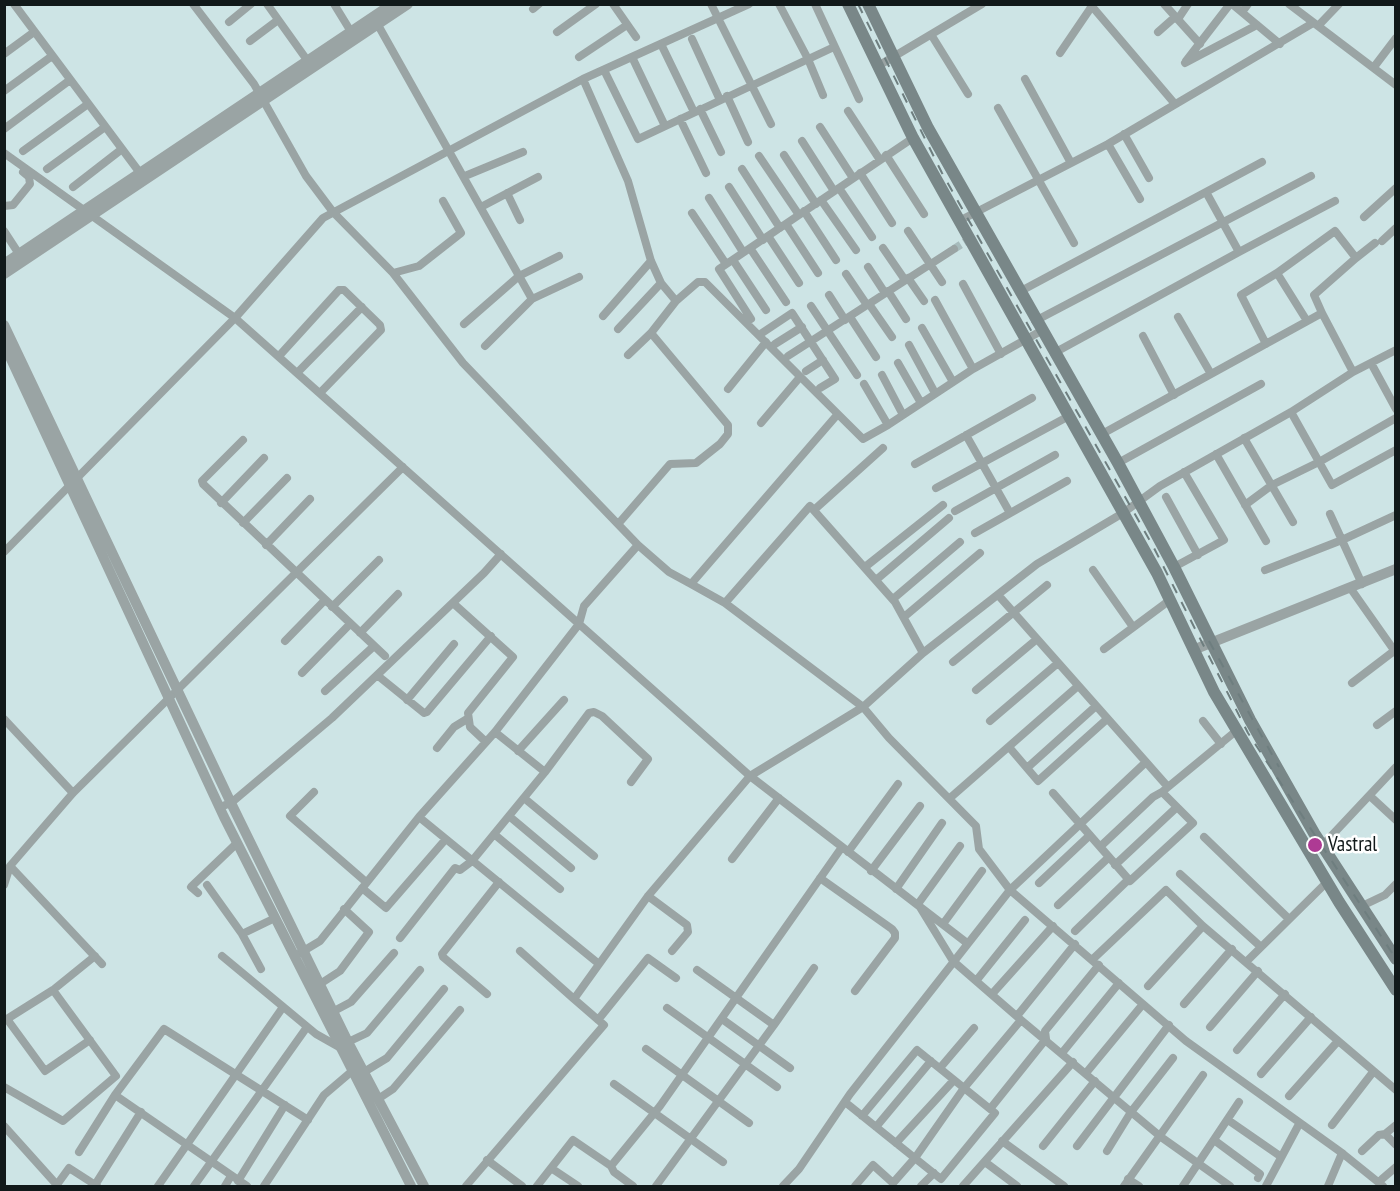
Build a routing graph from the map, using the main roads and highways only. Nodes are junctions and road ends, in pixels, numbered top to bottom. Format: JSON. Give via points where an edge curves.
{"nodes":[{"id":1,"x":849,"y":4,"type":"edge"},
{"id":2,"x":868,"y":4,"type":"edge"},
{"id":3,"x":1395,"y":959,"type":"edge"},
{"id":4,"x":1395,"y":990,"type":"edge"}],
"edges":[{"from":1,"to":4,"type":"main road","via":[[967,240],[1123,513],[1236,731]]},
{"from":2,"to":3,"type":"main road","via":[[974,214],[1118,463],[1250,720]]}]}
